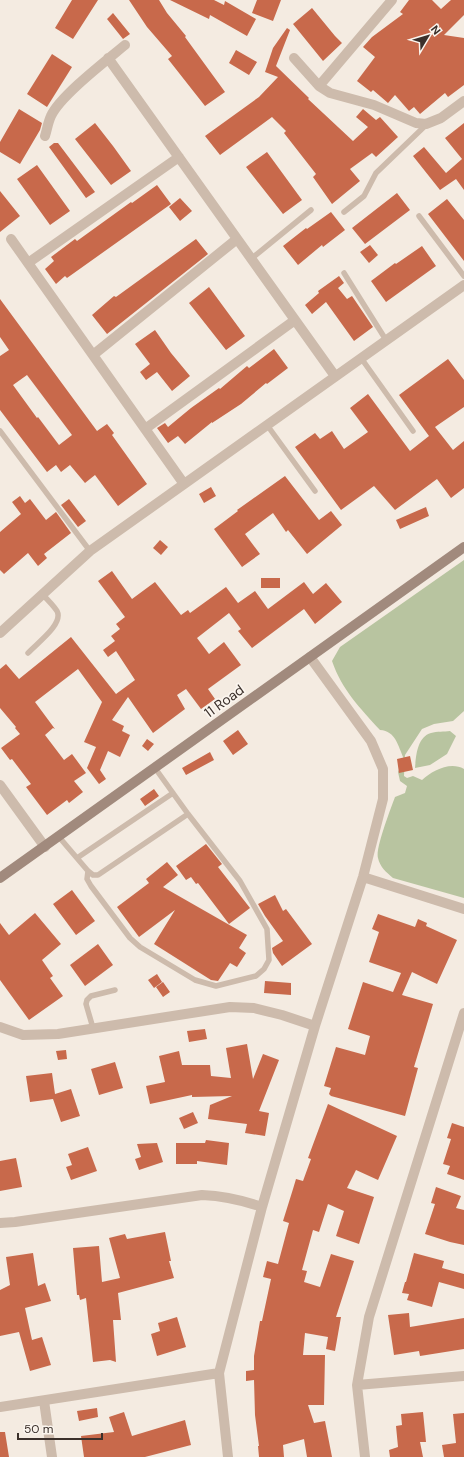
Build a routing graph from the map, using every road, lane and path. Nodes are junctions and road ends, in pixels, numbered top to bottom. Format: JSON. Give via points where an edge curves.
{"nodes":[{"id":1,"x":392,"y":0,"type":"edge"},
{"id":2,"x":125,"y":45,"type":"dead end"},
{"id":3,"x":108,"y":58,"type":"junction"},
{"id":4,"x":294,"y":58,"type":"dead end"},
{"id":5,"x":319,"y":86,"type":"junction"},
{"id":6,"x":464,"y":101,"type":"edge"},
{"id":7,"x":426,"y":124,"type":"junction"},
{"id":8,"x":45,"y":136,"type":"dead end"},
{"id":9,"x":179,"y":157,"type":"junction"},
{"id":10,"x":311,"y":210,"type":"dead end"},
{"id":11,"x":344,"y":212,"type":"dead end"},
{"id":12,"x":419,"y":216,"type":"dead end"},
{"id":13,"x":11,"y":238,"type":"dead end"},
{"id":14,"x":237,"y":239,"type":"junction"},
{"id":15,"x":251,"y":259,"type":"junction"},
{"id":16,"x":28,"y":263,"type":"junction"},
{"id":17,"x":344,"y":273,"type":"dead end"},
{"id":18,"x":464,"y":276,"type":"edge"},
{"id":19,"x":464,"y":285,"type":"edge"},
{"id":20,"x":295,"y":320,"type":"junction"},
{"id":21,"x":386,"y":340,"type":"junction"},
{"id":22,"x":93,"y":355,"type":"junction"},
{"id":23,"x":361,"y":358,"type":"junction"},
{"id":24,"x":335,"y":376,"type":"junction"},
{"id":25,"x":267,"y":425,"type":"junction"},
{"id":26,"x":145,"y":429,"type":"junction"},
{"id":27,"x":413,"y":430,"type":"dead end"},
{"id":28,"x":0,"y":431,"type":"edge"},
{"id":29,"x":184,"y":484,"type":"junction"},
{"id":30,"x":315,"y":491,"type":"dead end"},
{"id":31,"x":464,"y":547,"type":"edge"},
{"id":32,"x":90,"y":551,"type":"junction"},
{"id":33,"x":42,"y":594,"type":"junction"},
{"id":34,"x":0,"y":633,"type":"edge"},
{"id":35,"x":28,"y":653,"type":"dead end"},
{"id":36,"x":310,"y":657,"type":"junction"},
{"id":37,"x":155,"y":768,"type":"junction"},
{"id":38,"x":0,"y":785,"type":"edge"},
{"id":39,"x":173,"y":793,"type":"junction"},
{"id":40,"x":188,"y":814,"type":"junction"},
{"id":41,"x":59,"y":836,"type":"junction"},
{"id":42,"x":45,"y":847,"type":"junction"},
{"id":43,"x":77,"y":858,"type":"junction"},
{"id":44,"x":88,"y":871,"type":"junction"},
{"id":45,"x":363,"y":877,"type":"junction"},
{"id":46,"x":0,"y":878,"type":"edge"},
{"id":47,"x":464,"y":909,"type":"edge"},
{"id":48,"x":115,"y":990,"type":"dead end"},
{"id":49,"x":464,"y":1014,"type":"edge"},
{"id":50,"x":315,"y":1026,"type":"junction"},
{"id":51,"x":0,"y":1028,"type":"edge"},
{"id":52,"x":93,"y":1028,"type":"junction"},
{"id":53,"x":262,"y":1207,"type":"junction"},
{"id":54,"x":0,"y":1223,"type":"edge"},
{"id":55,"x":219,"y":1373,"type":"junction"},
{"id":56,"x":464,"y":1376,"type":"edge"},
{"id":57,"x":357,"y":1385,"type":"junction"},
{"id":58,"x":44,"y":1401,"type":"junction"},
{"id":59,"x":0,"y":1407,"type":"edge"},
{"id":60,"x":52,"y":1457,"type":"edge"},
{"id":61,"x":228,"y":1457,"type":"edge"},
{"id":62,"x":365,"y":1457,"type":"edge"}],
"edges":[{"from":1,"to":5,"type":"street"},
{"from":2,"to":3,"type":"street"},
{"from":3,"to":8,"type":"street","via":[[62,99],[52,115]]},
{"from":3,"to":9,"type":"street"},
{"from":4,"to":5,"type":"street"},
{"from":5,"to":7,"type":"street","via":[[330,93],[374,105],[416,123]]},
{"from":6,"to":7,"type":"street","via":[[441,118]]},
{"from":7,"to":11,"type":"lane","via":[[376,174],[364,196]]},
{"from":9,"to":14,"type":"street"},
{"from":9,"to":16,"type":"street"},
{"from":10,"to":15,"type":"lane"},
{"from":12,"to":18,"type":"lane"},
{"from":13,"to":16,"type":"street"},
{"from":14,"to":15,"type":"street"},
{"from":14,"to":22,"type":"street"},
{"from":15,"to":20,"type":"street"},
{"from":16,"to":22,"type":"street"},
{"from":17,"to":21,"type":"lane"},
{"from":19,"to":21,"type":"street"},
{"from":20,"to":24,"type":"street"},
{"from":20,"to":26,"type":"street"},
{"from":21,"to":23,"type":"street"},
{"from":22,"to":26,"type":"street"},
{"from":23,"to":24,"type":"street"},
{"from":23,"to":27,"type":"lane"},
{"from":24,"to":25,"type":"street"},
{"from":25,"to":29,"type":"street"},
{"from":25,"to":30,"type":"lane"},
{"from":26,"to":29,"type":"street"},
{"from":28,"to":32,"type":"lane"},
{"from":29,"to":32,"type":"street"},
{"from":31,"to":36,"type":"street","name":"11 Road"},
{"from":32,"to":33,"type":"street"},
{"from":33,"to":34,"type":"street"},
{"from":33,"to":35,"type":"lane","via":[[59,618],[56,625]]},
{"from":36,"to":37,"type":"street","name":"11 Road"},
{"from":36,"to":45,"type":"street","via":[[371,741],[383,769],[383,800]]},
{"from":37,"to":39,"type":"lane"},
{"from":37,"to":41,"type":"street","name":"11 Road"},
{"from":38,"to":42,"type":"street"},
{"from":39,"to":40,"type":"lane"},
{"from":39,"to":43,"type":"lane"},
{"from":40,"to":44,"type":"lane","via":[[98,875]]},
{"from":40,"to":44,"type":"lane","via":[[240,881],[267,929],[269,960],[256,976],[216,986],[205,984],[140,947],[130,938],[91,886]]},
{"from":41,"to":42,"type":"street","name":"11 Road"},
{"from":41,"to":43,"type":"lane"},
{"from":42,"to":46,"type":"street","name":"11 Road"},
{"from":43,"to":44,"type":"lane"},
{"from":45,"to":47,"type":"street"},
{"from":45,"to":50,"type":"street"},
{"from":48,"to":52,"type":"lane","via":[[91,996],[87,1000]]},
{"from":49,"to":57,"type":"street","via":[[369,1316]]},
{"from":50,"to":52,"type":"street","via":[[254,1008],[230,1007]]},
{"from":50,"to":53,"type":"street"},
{"from":51,"to":52,"type":"street","via":[[23,1035],[58,1034]]},
{"from":53,"to":54,"type":"street","via":[[226,1196],[202,1195]]},
{"from":53,"to":55,"type":"street"},
{"from":55,"to":58,"type":"street"},
{"from":55,"to":61,"type":"street"},
{"from":56,"to":57,"type":"street"},
{"from":57,"to":62,"type":"street"},
{"from":58,"to":59,"type":"street"},
{"from":58,"to":60,"type":"street"}]}
